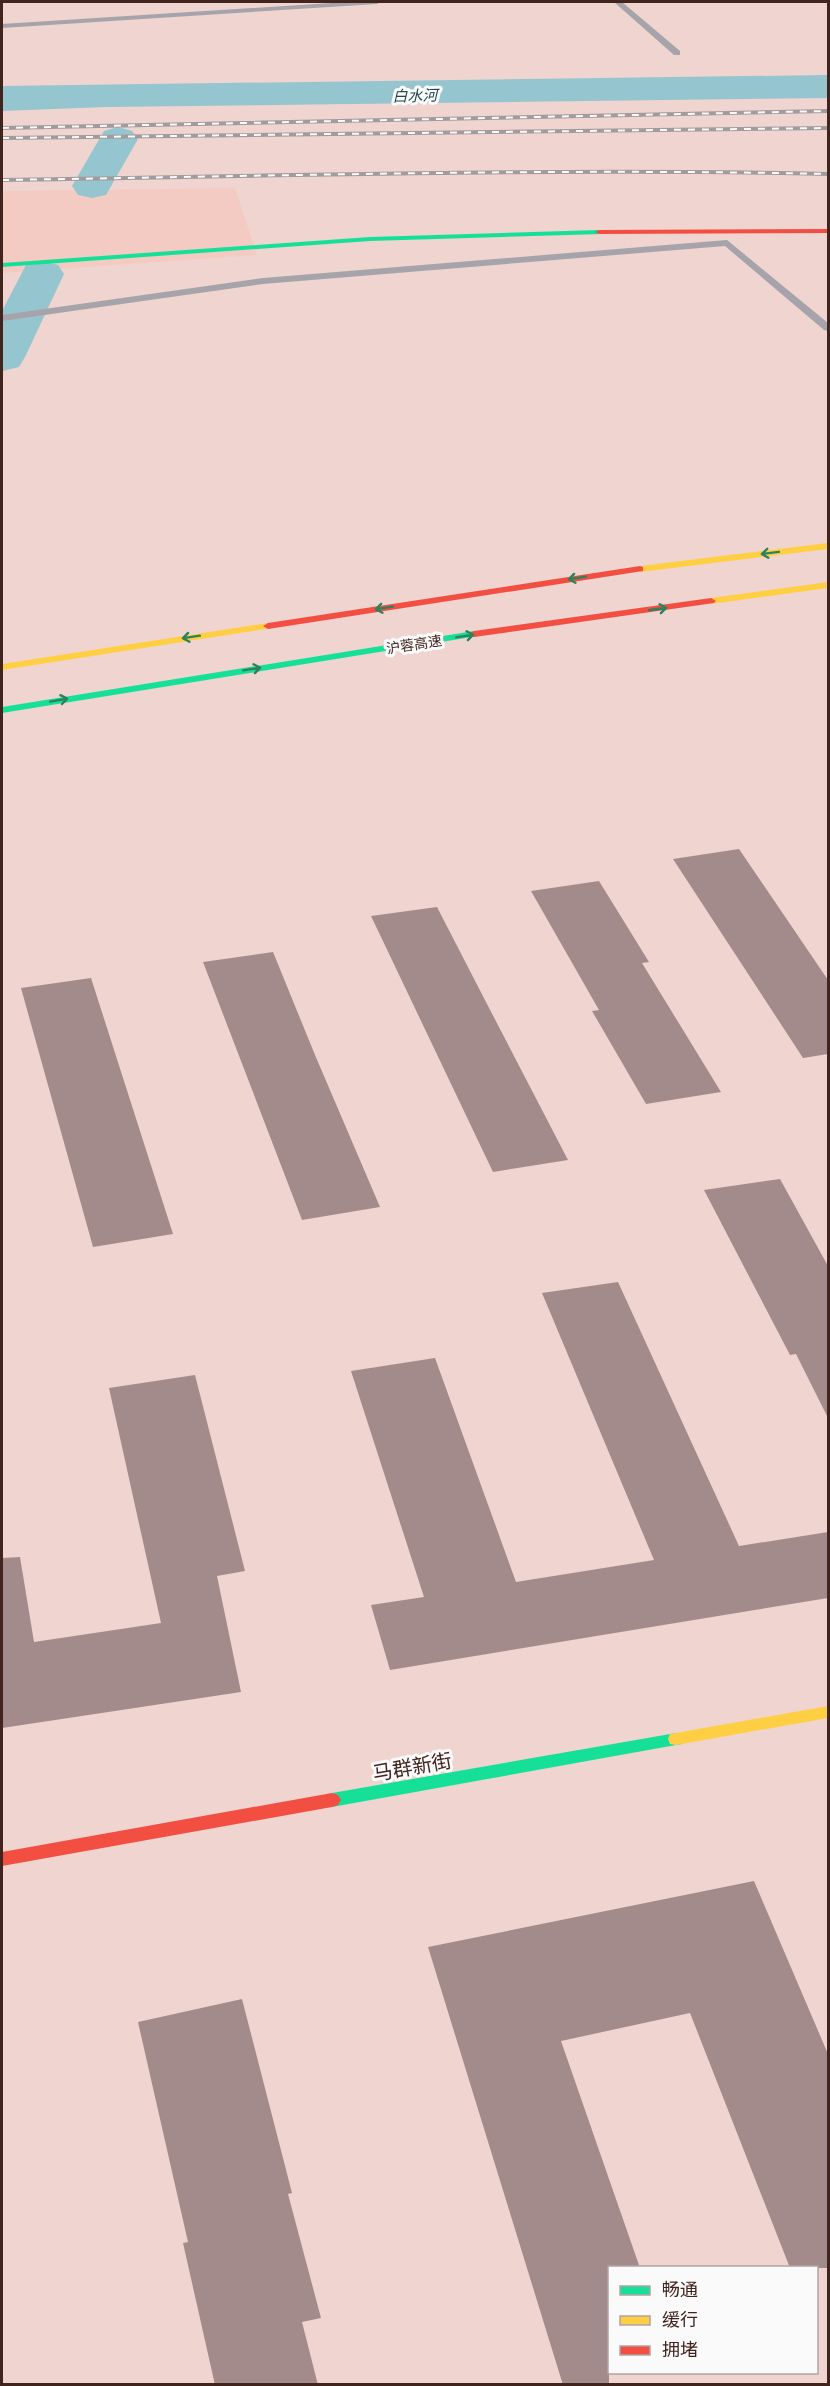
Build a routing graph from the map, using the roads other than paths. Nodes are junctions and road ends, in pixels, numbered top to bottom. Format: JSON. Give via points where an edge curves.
{"nodes":[{"id":1,"x":377,"y":2,"type":"edge"},
{"id":2,"x":618,"y":2,"type":"edge"},
{"id":3,"x":2,"y":27,"type":"edge"},
{"id":4,"x":677,"y":53,"type":"dead end"},
{"id":5,"x":828,"y":231,"type":"edge"},
{"id":6,"x":2,"y":265,"type":"edge"},
{"id":7,"x":2,"y":318,"type":"edge"},
{"id":8,"x":828,"y":328,"type":"edge"},
{"id":9,"x":828,"y":546,"type":"edge"},
{"id":10,"x":828,"y":585,"type":"edge"},
{"id":11,"x":2,"y":667,"type":"edge"},
{"id":12,"x":2,"y":710,"type":"edge"},
{"id":13,"x":828,"y":1712,"type":"edge"},
{"id":14,"x":2,"y":1859,"type":"edge"}],
"edges":[{"from":1,"to":3,"type":"lane"},
{"from":2,"to":4,"type":"lane"},
{"from":5,"to":6,"type":"main road","via":[[568,232],[370,239]]},
{"from":7,"to":8,"type":"lane","via":[[263,281],[727,243]]},
{"from":9,"to":11,"type":"main road","one_way":true,"via":[[623,571]]},
{"from":12,"to":10,"type":"main road","name":"沪蓉高速","one_way":true,"via":[[494,632]]},
{"from":13,"to":14,"type":"main road","name":"马群新街"}]}
